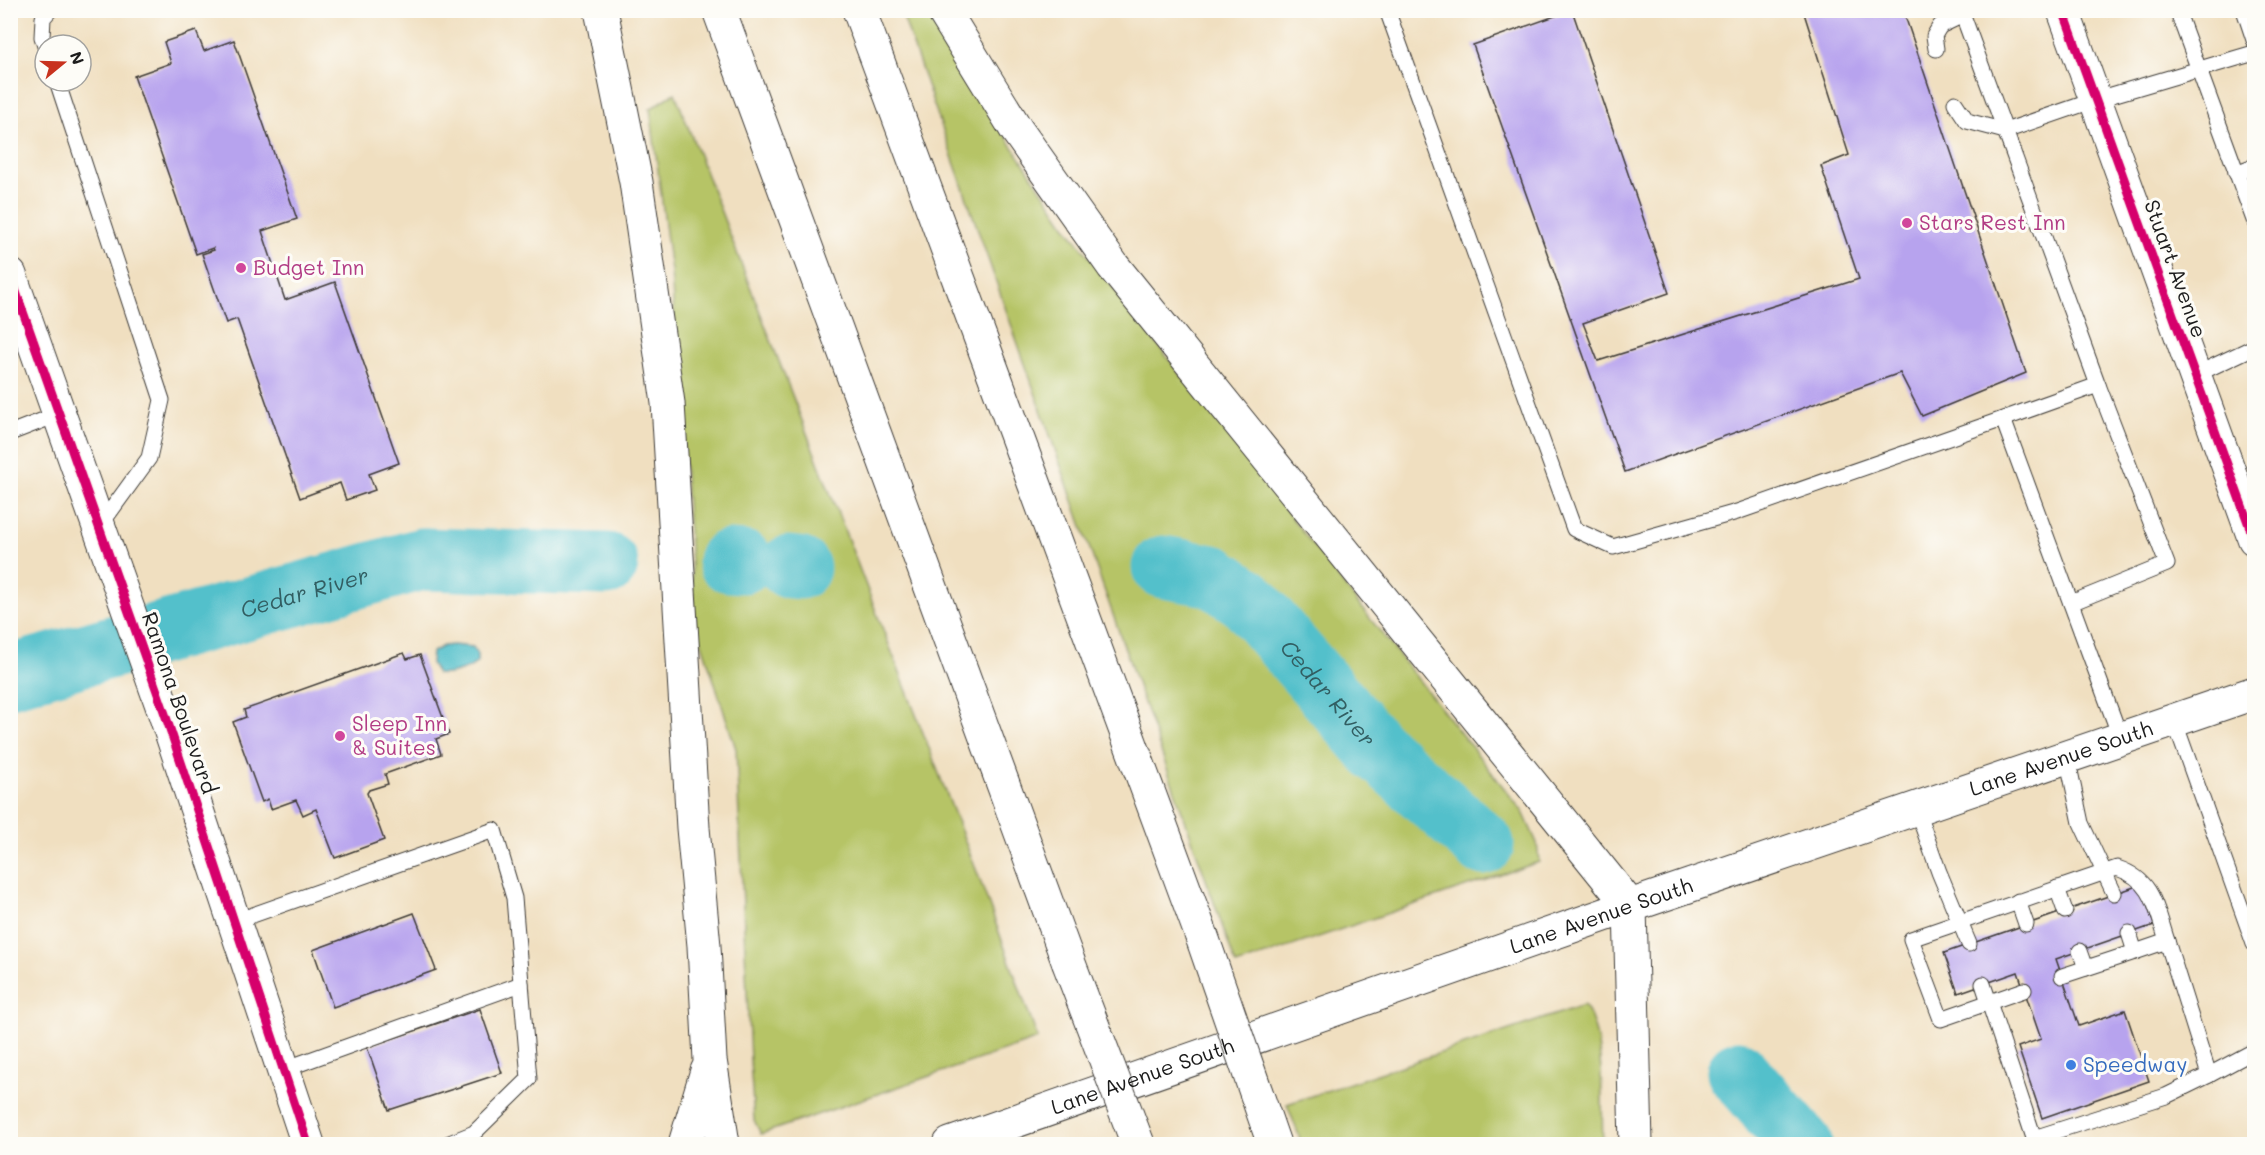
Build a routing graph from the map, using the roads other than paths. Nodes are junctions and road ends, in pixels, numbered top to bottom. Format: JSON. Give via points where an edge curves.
{"nodes":[{"id":1,"x":50,"y":10,"type":"edge"},
{"id":2,"x":601,"y":10,"type":"edge"},
{"id":3,"x":719,"y":10,"type":"edge"},
{"id":4,"x":859,"y":10,"type":"edge"},
{"id":5,"x":943,"y":10,"type":"edge"},
{"id":6,"x":1387,"y":10,"type":"edge"},
{"id":7,"x":2063,"y":10,"type":"edge"},
{"id":8,"x":2177,"y":10,"type":"edge"},
{"id":9,"x":2244,"y":10,"type":"edge"},
{"id":10,"x":1962,"y":13,"type":"edge"},
{"id":11,"x":42,"y":33,"type":"edge"},
{"id":12,"x":2254,"y":40,"type":"edge"},
{"id":13,"x":1936,"y":49,"type":"dead end"},
{"id":14,"x":2254,"y":53,"type":"edge"},
{"id":15,"x":2197,"y":70,"type":"junction"},
{"id":16,"x":61,"y":93,"type":"edge"},
{"id":17,"x":2095,"y":100,"type":"junction"},
{"id":18,"x":1954,"y":103,"type":"dead end"},
{"id":19,"x":2005,"y":131,"type":"junction"},
{"id":20,"x":2254,"y":166,"type":"edge"},
{"id":21,"x":2236,"y":172,"type":"junction"},
{"id":22,"x":2254,"y":220,"type":"edge"},
{"id":23,"x":10,"y":275,"type":"edge"},
{"id":24,"x":2254,"y":347,"type":"edge"},
{"id":25,"x":2195,"y":375,"type":"junction"},
{"id":26,"x":2098,"y":386,"type":"junction"},
{"id":27,"x":59,"y":414,"type":"junction"},
{"id":28,"x":2003,"y":419,"type":"junction"},
{"id":29,"x":10,"y":432,"type":"edge"},
{"id":30,"x":99,"y":527,"type":"junction"},
{"id":31,"x":2254,"y":539,"type":"edge"},
{"id":32,"x":2071,"y":603,"type":"junction"},
{"id":33,"x":2254,"y":693,"type":"edge"},
{"id":34,"x":2174,"y":720,"type":"junction"},
{"id":35,"x":2121,"y":738,"type":"junction"},
{"id":36,"x":2067,"y":757,"type":"junction"},
{"id":37,"x":1916,"y":808,"type":"junction"},
{"id":38,"x":2103,"y":871,"type":"junction"},
{"id":39,"x":2057,"y":888,"type":"junction"},
{"id":40,"x":2114,"y":893,"type":"dead end"},
{"id":41,"x":2018,"y":901,"type":"junction"},
{"id":42,"x":1630,"y":906,"type":"junction"},
{"id":43,"x":2065,"y":911,"type":"dead end"},
{"id":44,"x":1960,"y":921,"type":"junction"},
{"id":45,"x":233,"y":922,"type":"junction"},
{"id":46,"x":2026,"y":924,"type":"dead end"},
{"id":47,"x":2130,"y":933,"type":"dead end"},
{"id":48,"x":2167,"y":941,"type":"junction"},
{"id":49,"x":1969,"y":944,"type":"dead end"},
{"id":50,"x":2254,"y":944,"type":"edge"},
{"id":51,"x":2080,"y":951,"type":"dead end"},
{"id":52,"x":2135,"y":952,"type":"junction"},
{"id":53,"x":2086,"y":968,"type":"junction"},
{"id":54,"x":2062,"y":976,"type":"dead end"},
{"id":55,"x":521,"y":984,"type":"junction"},
{"id":56,"x":1983,"y":984,"type":"dead end"},
{"id":57,"x":2024,"y":990,"type":"dead end"},
{"id":58,"x":1989,"y":1003,"type":"junction"},
{"id":59,"x":2254,"y":1051,"type":"edge"},
{"id":60,"x":710,"y":1060,"type":"junction"},
{"id":61,"x":282,"y":1070,"type":"junction"},
{"id":62,"x":2209,"y":1075,"type":"junction"},
{"id":63,"x":308,"y":1144,"type":"edge"},
{"id":64,"x":447,"y":1144,"type":"edge"},
{"id":65,"x":686,"y":1144,"type":"edge"},
{"id":66,"x":723,"y":1144,"type":"edge"},
{"id":67,"x":950,"y":1144,"type":"edge"},
{"id":68,"x":1138,"y":1144,"type":"edge"},
{"id":69,"x":1274,"y":1144,"type":"edge"},
{"id":70,"x":1636,"y":1144,"type":"edge"}],
"edges":[{"from":1,"to":11,"type":"lane","via":[[43,18]]},
{"from":2,"to":60,"type":"main road","via":[[636,182],[668,403]]},
{"from":3,"to":68,"type":"main road","bridge":true},
{"from":4,"to":69,"type":"main road","bridge":true,"via":[[1201,934]]},
{"from":5,"to":42,"type":"main road","via":[[1016,129],[1113,266]]},
{"from":6,"to":28,"type":"lane","via":[[1574,530],[1613,547],[1737,512]]},
{"from":7,"to":17,"type":"street","name":"Stuart Avenue"},
{"from":8,"to":15,"type":"lane"},
{"from":9,"to":12,"type":"lane"},
{"from":10,"to":13,"type":"lane","via":[[1940,26],[1934,36]]},
{"from":10,"to":19,"type":"lane"},
{"from":14,"to":15,"type":"lane"},
{"from":15,"to":17,"type":"lane"},
{"from":15,"to":21,"type":"lane"},
{"from":16,"to":30,"type":"lane","via":[[162,400],[150,458]]},
{"from":17,"to":19,"type":"lane"},
{"from":17,"to":25,"type":"street","name":"Stuart Avenue"},
{"from":18,"to":19,"type":"lane","via":[[1967,121]]},
{"from":19,"to":26,"type":"lane"},
{"from":20,"to":21,"type":"lane"},
{"from":21,"to":22,"type":"lane"},
{"from":23,"to":27,"type":"main road","name":"Ramona Boulevard"},
{"from":24,"to":25,"type":"lane"},
{"from":25,"to":31,"type":"street","name":"Stuart Avenue"},
{"from":26,"to":28,"type":"lane"},
{"from":26,"to":32,"type":"lane","via":[[2167,564]]},
{"from":27,"to":29,"type":"lane"},
{"from":27,"to":30,"type":"main road","name":"Ramona Boulevard"},
{"from":28,"to":32,"type":"lane"},
{"from":30,"to":45,"type":"main road","name":"Ramona Boulevard"},
{"from":32,"to":35,"type":"lane"},
{"from":33,"to":34,"type":"main road","name":"Lane Avenue South"},
{"from":34,"to":35,"type":"main road","name":"Lane Avenue South"},
{"from":34,"to":50,"type":"lane"},
{"from":35,"to":36,"type":"main road","name":"Lane Avenue South"},
{"from":36,"to":37,"type":"main road","name":"Lane Avenue South"},
{"from":36,"to":38,"type":"lane","via":[[2081,823]]},
{"from":37,"to":42,"type":"main road","name":"Lane Avenue South"},
{"from":37,"to":44,"type":"lane"},
{"from":38,"to":39,"type":"lane"},
{"from":38,"to":40,"type":"lane"},
{"from":38,"to":48,"type":"lane","via":[[2117,868],[2145,883]]},
{"from":39,"to":41,"type":"lane"},
{"from":39,"to":43,"type":"lane"},
{"from":41,"to":44,"type":"lane"},
{"from":41,"to":46,"type":"lane"},
{"from":42,"to":67,"type":"main road","name":"Lane Avenue South"},
{"from":42,"to":70,"type":"main road"},
{"from":44,"to":49,"type":"lane"},
{"from":44,"to":58,"type":"lane","via":[[1911,939],[1941,1019]]},
{"from":45,"to":55,"type":"lane","via":[[494,830],[514,898]]},
{"from":45,"to":61,"type":"main road","name":"Ramona Boulevard"},
{"from":47,"to":52,"type":"lane"},
{"from":48,"to":52,"type":"lane"},
{"from":48,"to":62,"type":"lane"},
{"from":51,"to":53,"type":"lane"},
{"from":52,"to":53,"type":"lane"},
{"from":53,"to":54,"type":"lane"},
{"from":55,"to":61,"type":"lane"},
{"from":55,"to":64,"type":"lane","via":[[529,1079],[474,1133]]},
{"from":56,"to":58,"type":"lane"},
{"from":57,"to":58,"type":"lane"},
{"from":58,"to":62,"type":"lane","via":[[2034,1138],[2166,1096]]},
{"from":59,"to":62,"type":"lane"},
{"from":60,"to":65,"type":"main road"},
{"from":60,"to":66,"type":"main road"},
{"from":61,"to":63,"type":"main road","name":"Ramona Boulevard"}]}
